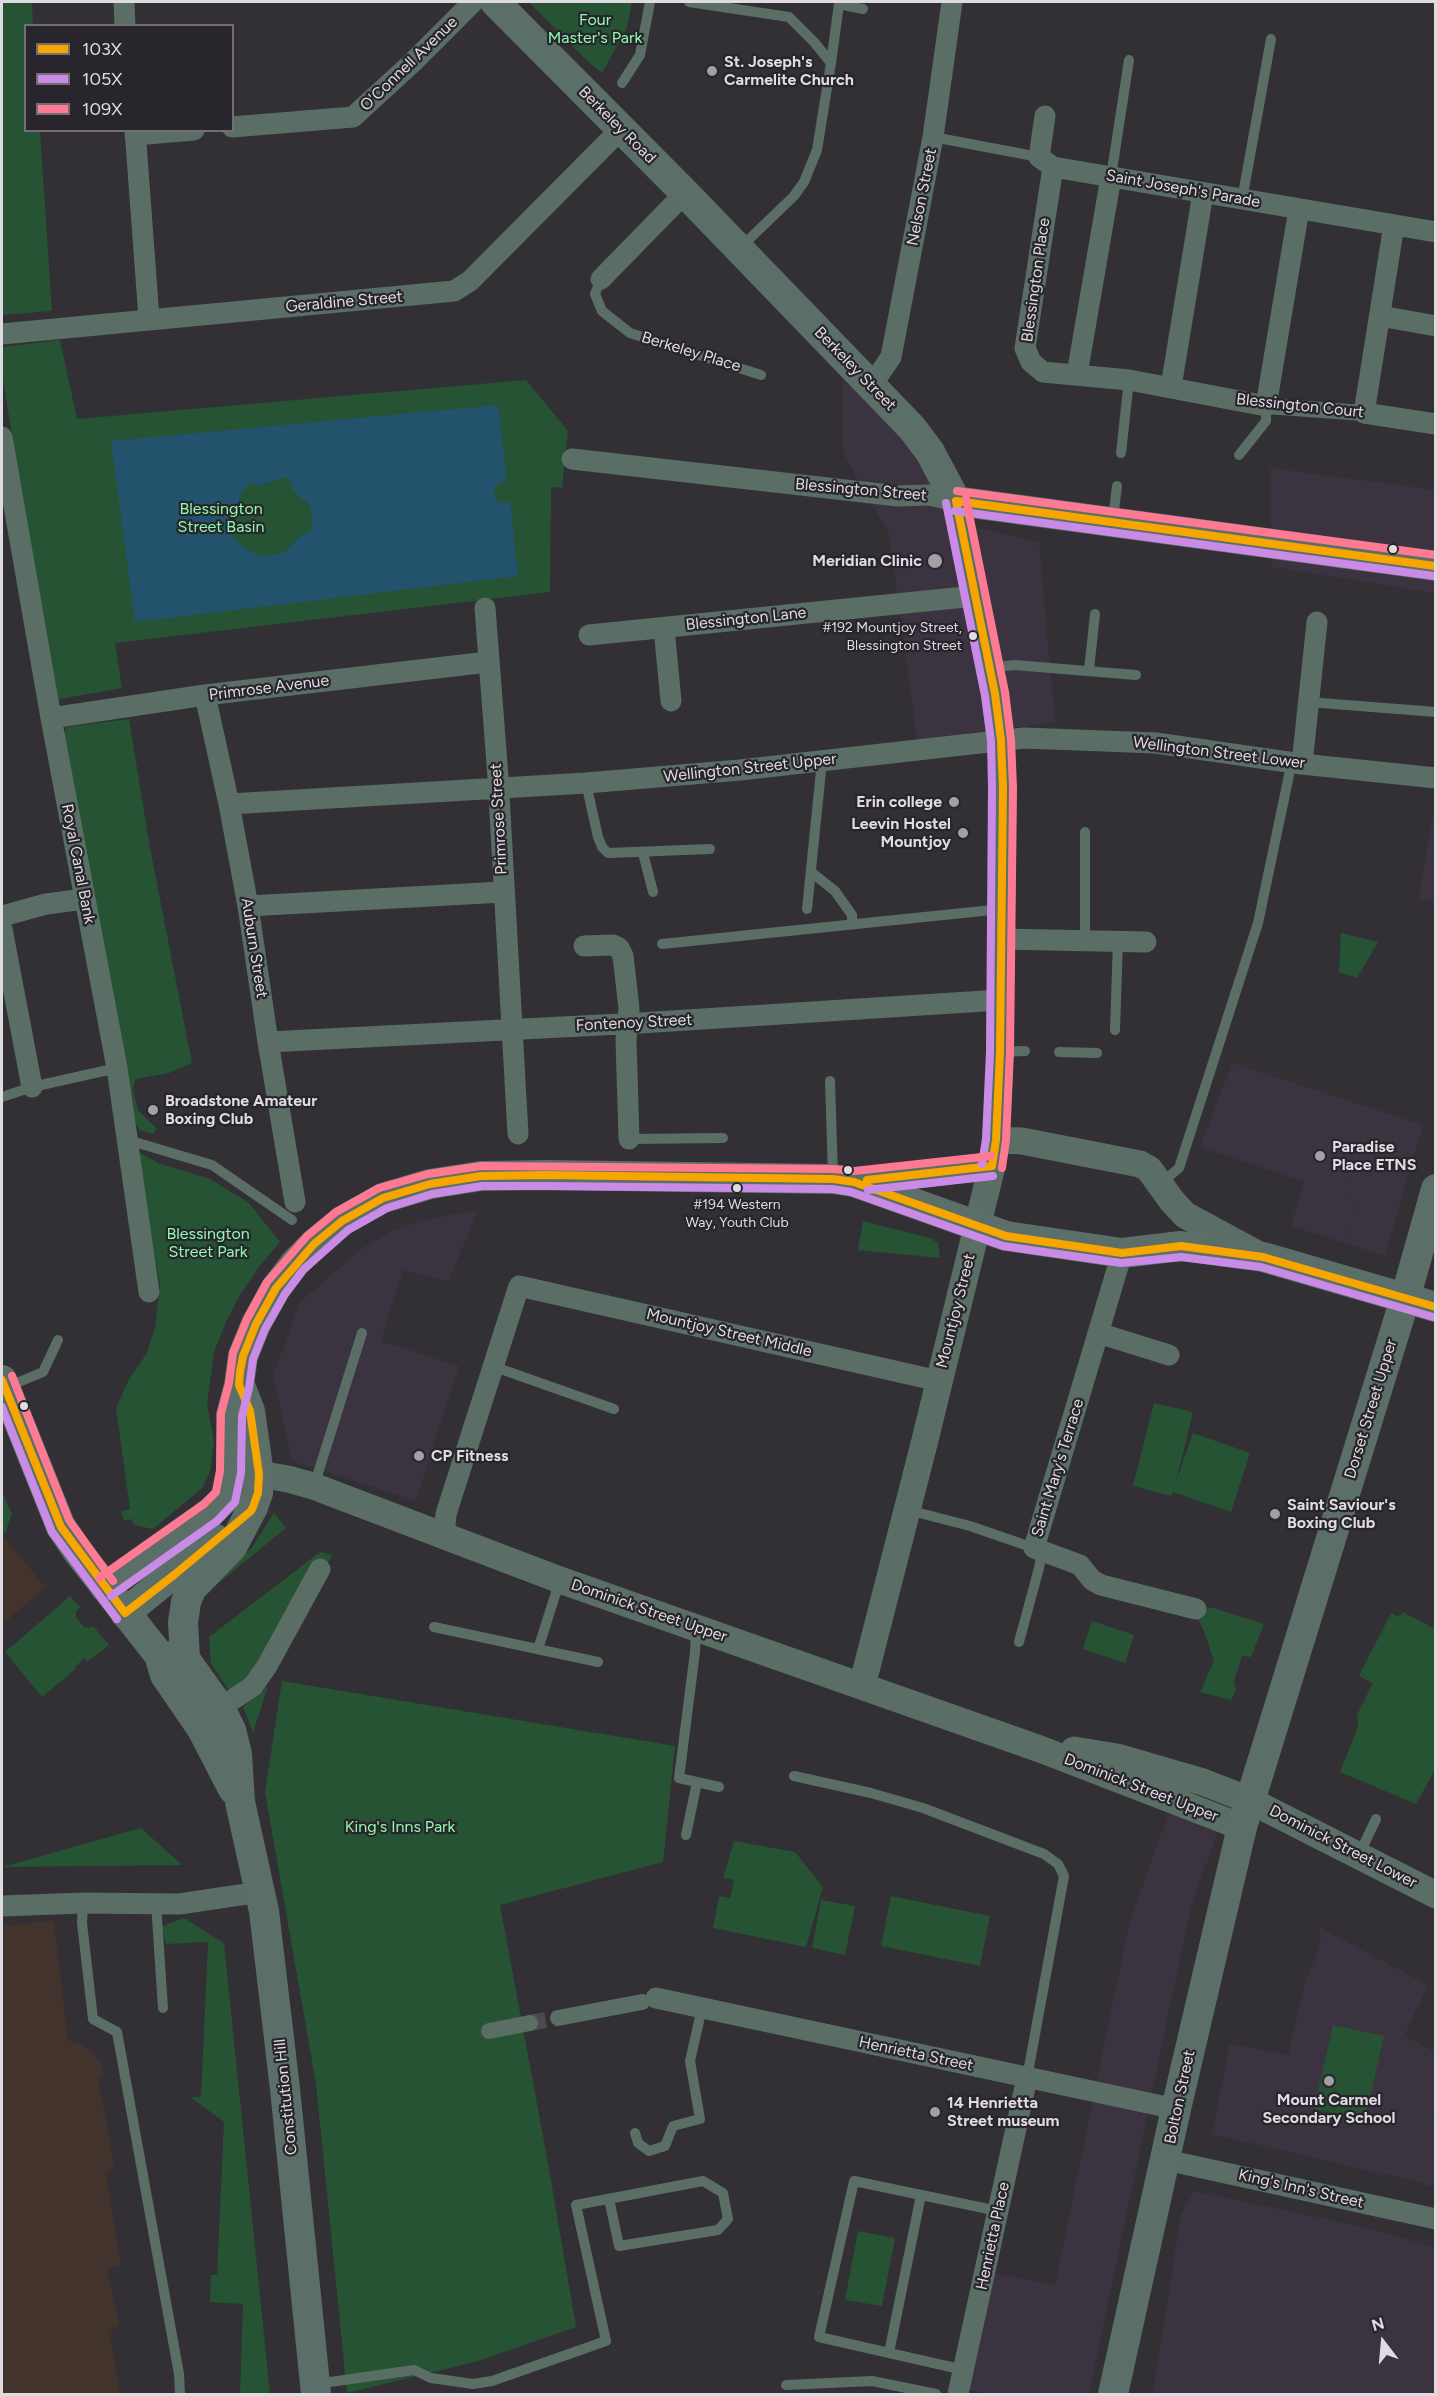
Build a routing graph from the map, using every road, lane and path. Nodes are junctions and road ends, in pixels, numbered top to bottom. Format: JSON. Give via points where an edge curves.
{"nodes":[{"id":1,"x":123,"y":2,"type":"edge"},
{"id":2,"x":473,"y":2,"type":"edge"},
{"id":3,"x":495,"y":2,"type":"edge"},
{"id":4,"x":650,"y":2,"type":"edge"},
{"id":5,"x":689,"y":2,"type":"edge"},
{"id":6,"x":952,"y":2,"type":"edge"},
{"id":7,"x":863,"y":9,"type":"dead end"},
{"id":8,"x":125,"y":24,"type":"edge"},
{"id":9,"x":1271,"y":39,"type":"dead end"},
{"id":10,"x":1129,"y":60,"type":"dead end"},
{"id":11,"x":831,"y":63,"type":"junction"},
{"id":12,"x":622,"y":83,"type":"dead end"},
{"id":13,"x":1045,"y":116,"type":"dead end"},
{"id":14,"x":234,"y":128,"type":"edge"},
{"id":15,"x":621,"y":129,"type":"junction"},
{"id":16,"x":155,"y":132,"type":"edge"},
{"id":17,"x":135,"y":133,"type":"edge"},
{"id":18,"x":933,"y":137,"type":"junction"},
{"id":19,"x":1046,"y":162,"type":"junction"},
{"id":20,"x":1111,"y":177,"type":"junction"},
{"id":21,"x":685,"y":193,"type":"junction"},
{"id":22,"x":1203,"y":193,"type":"junction"},
{"id":23,"x":1242,"y":200,"type":"junction"},
{"id":24,"x":1299,"y":209,"type":"junction"},
{"id":25,"x":1394,"y":225,"type":"junction"},
{"id":26,"x":1436,"y":232,"type":"edge"},
{"id":27,"x":739,"y":249,"type":"junction"},
{"id":28,"x":601,"y":279,"type":"joint"},
{"id":29,"x":1380,"y":316,"type":"junction"},
{"id":30,"x":149,"y":318,"type":"junction"},
{"id":31,"x":1436,"y":326,"type":"edge"},
{"id":32,"x":2,"y":334,"type":"edge"},
{"id":33,"x":1077,"y":374,"type":"junction"},
{"id":34,"x":761,"y":375,"type":"dead end"},
{"id":35,"x":1129,"y":380,"type":"junction"},
{"id":36,"x":871,"y":386,"type":"junction"},
{"id":37,"x":1171,"y":387,"type":"junction"},
{"id":38,"x":1266,"y":406,"type":"junction"},
{"id":39,"x":1364,"y":413,"type":"junction"},
{"id":40,"x":1436,"y":424,"type":"edge"},
{"id":41,"x":2,"y":437,"type":"edge"},
{"id":42,"x":1121,"y":453,"type":"dead end"},
{"id":43,"x":1239,"y":455,"type":"dead end"},
{"id":44,"x":572,"y":459,"type":"dead end"},
{"id":45,"x":1117,"y":486,"type":"dead end"},
{"id":46,"x":956,"y":501,"type":"junction"},
{"id":47,"x":1113,"y":521,"type":"junction"},
{"id":48,"x":1436,"y":566,"type":"edge"},
{"id":49,"x":975,"y":596,"type":"junction"},
{"id":50,"x":485,"y":608,"type":"dead end"},
{"id":51,"x":1095,"y":614,"type":"dead end"},
{"id":52,"x":1317,"y":622,"type":"dead end"},
{"id":53,"x":664,"y":627,"type":"junction"},
{"id":54,"x":590,"y":635,"type":"dead end"},
{"id":55,"x":488,"y":662,"type":"junction"},
{"id":56,"x":990,"y":668,"type":"junction"},
{"id":57,"x":1089,"y":670,"type":"junction"},
{"id":58,"x":1136,"y":675,"type":"dead end"},
{"id":59,"x":205,"y":695,"type":"junction"},
{"id":60,"x":671,"y":701,"type":"dead end"},
{"id":61,"x":1308,"y":702,"type":"junction"},
{"id":62,"x":1436,"y":712,"type":"edge"},
{"id":63,"x":51,"y":718,"type":"junction"},
{"id":64,"x":1001,"y":740,"type":"junction"},
{"id":65,"x":822,"y":761,"type":"junction"},
{"id":66,"x":1297,"y":763,"type":"junction"},
{"id":67,"x":1436,"y":778,"type":"edge"},
{"id":68,"x":586,"y":783,"type":"junction"},
{"id":69,"x":498,"y":789,"type":"junction"},
{"id":70,"x":229,"y":804,"type":"junction"},
{"id":71,"x":1085,"y":832,"type":"dead end"},
{"id":72,"x":710,"y":849,"type":"dead end"},
{"id":73,"x":643,"y":853,"type":"junction"},
{"id":74,"x":811,"y":872,"type":"junction"},
{"id":75,"x":502,"y":892,"type":"junction"},
{"id":76,"x":653,"y":892,"type":"dead end"},
{"id":77,"x":84,"y":899,"type":"junction"},
{"id":78,"x":248,"y":906,"type":"junction"},
{"id":79,"x":807,"y":909,"type":"dead end"},
{"id":80,"x":1002,"y":909,"type":"junction"},
{"id":81,"x":2,"y":916,"type":"edge"},
{"id":82,"x":852,"y":924,"type":"junction"},
{"id":83,"x":2,"y":929,"type":"edge"},
{"id":84,"x":1001,"y":939,"type":"junction"},
{"id":85,"x":1085,"y":939,"type":"junction"},
{"id":86,"x":1118,"y":941,"type":"junction"},
{"id":87,"x":1146,"y":942,"type":"dead end"},
{"id":88,"x":662,"y":944,"type":"dead end"},
{"id":89,"x":584,"y":946,"type":"dead end"},
{"id":90,"x":1000,"y":1000,"type":"junction"},
{"id":91,"x":626,"y":1024,"type":"junction"},
{"id":92,"x":513,"y":1030,"type":"junction"},
{"id":93,"x":1115,"y":1030,"type":"dead end"},
{"id":94,"x":268,"y":1042,"type":"junction"},
{"id":95,"x":1059,"y":1052,"type":"dead end"},
{"id":96,"x":1097,"y":1053,"type":"dead end"},
{"id":97,"x":117,"y":1068,"type":"junction"},
{"id":98,"x":830,"y":1081,"type":"dead end"},
{"id":99,"x":32,"y":1087,"type":"junction"},
{"id":100,"x":2,"y":1096,"type":"edge"},
{"id":101,"x":518,"y":1134,"type":"dead end"},
{"id":102,"x":723,"y":1138,"type":"dead end"},
{"id":103,"x":629,"y":1139,"type":"joint"},
{"id":104,"x":128,"y":1140,"type":"junction"},
{"id":105,"x":994,"y":1153,"type":"junction"},
{"id":106,"x":843,"y":1181,"type":"junction"},
{"id":107,"x":1161,"y":1183,"type":"junction"},
{"id":108,"x":1436,"y":1189,"type":"edge"},
{"id":109,"x":293,"y":1211,"type":"joint"},
{"id":110,"x":976,"y":1226,"type":"junction"},
{"id":111,"x":1122,"y":1253,"type":"junction"},
{"id":112,"x":1263,"y":1257,"type":"junction"},
{"id":113,"x":149,"y":1292,"type":"dead end"},
{"id":114,"x":1405,"y":1299,"type":"junction"},
{"id":115,"x":1436,"y":1307,"type":"edge"},
{"id":116,"x":1098,"y":1333,"type":"junction"},
{"id":117,"x":362,"y":1334,"type":"dead end"},
{"id":118,"x":58,"y":1340,"type":"dead end"},
{"id":119,"x":1169,"y":1355,"type":"dead end"},
{"id":120,"x":492,"y":1366,"type":"junction"},
{"id":121,"x":939,"y":1381,"type":"junction"},
{"id":122,"x":3,"y":1385,"type":"edge"},
{"id":123,"x":239,"y":1385,"type":"junction"},
{"id":124,"x":614,"y":1409,"type":"dead end"},
{"id":125,"x":259,"y":1474,"type":"junction"},
{"id":126,"x":314,"y":1486,"type":"junction"},
{"id":127,"x":908,"y":1510,"type":"junction"},
{"id":128,"x":251,"y":1511,"type":"junction"},
{"id":129,"x":444,"y":1537,"type":"junction"},
{"id":130,"x":1038,"y":1550,"type":"junction"},
{"id":131,"x":320,"y":1569,"type":"dead end"},
{"id":132,"x":560,"y":1580,"type":"junction"},
{"id":133,"x":105,"y":1587,"type":"junction"},
{"id":134,"x":1196,"y":1610,"type":"dead end"},
{"id":135,"x":125,"y":1613,"type":"junction"},
{"id":136,"x":434,"y":1627,"type":"dead end"},
{"id":137,"x":695,"y":1627,"type":"junction"},
{"id":138,"x":1019,"y":1642,"type":"dead end"},
{"id":139,"x":538,"y":1649,"type":"junction"},
{"id":140,"x":172,"y":1657,"type":"junction"},
{"id":141,"x":598,"y":1662,"type":"dead end"},
{"id":142,"x":861,"y":1686,"type":"junction"},
{"id":143,"x":220,"y":1708,"type":"junction"},
{"id":144,"x":794,"y":1776,"type":"dead end"},
{"id":145,"x":697,"y":1782,"type":"junction"},
{"id":146,"x":719,"y":1787,"type":"dead end"},
{"id":147,"x":240,"y":1802,"type":"junction"},
{"id":148,"x":1246,"y":1813,"type":"junction"},
{"id":149,"x":1376,"y":1820,"type":"dead end"},
{"id":150,"x":686,"y":1835,"type":"dead end"},
{"id":151,"x":1359,"y":1855,"type":"junction"},
{"id":152,"x":260,"y":1892,"type":"junction"},
{"id":153,"x":1436,"y":1895,"type":"edge"},
{"id":154,"x":156,"y":1904,"type":"junction"},
{"id":155,"x":2,"y":1906,"type":"edge"},
{"id":156,"x":82,"y":1913,"type":"junction"},
{"id":157,"x":649,"y":2000,"type":"joint"},
{"id":158,"x":163,"y":2008,"type":"dead end"},
{"id":159,"x":702,"y":2008,"type":"junction"},
{"id":160,"x":558,"y":2018,"type":"tunnel mouth"},
{"id":161,"x":530,"y":2023,"type":"tunnel mouth"},
{"id":162,"x":489,"y":2031,"type":"dead end"},
{"id":163,"x":1027,"y":2078,"type":"junction"},
{"id":164,"x":1176,"y":2109,"type":"junction"},
{"id":165,"x":635,"y":2133,"type":"dead end"},
{"id":166,"x":1166,"y":2160,"type":"junction"},
{"id":167,"x":921,"y":2195,"type":"junction"},
{"id":168,"x":609,"y":2199,"type":"junction"},
{"id":169,"x":998,"y":2211,"type":"junction"},
{"id":170,"x":1436,"y":2219,"type":"edge"},
{"id":171,"x":889,"y":2353,"type":"junction"},
{"id":172,"x":964,"y":2370,"type":"junction"},
{"id":173,"x":786,"y":2385,"type":"dead end"},
{"id":174,"x":315,"y":2389,"type":"edge"},
{"id":175,"x":180,"y":2394,"type":"edge"},
{"id":176,"x":936,"y":2394,"type":"edge"},
{"id":177,"x":958,"y":2394,"type":"edge"},
{"id":178,"x":1113,"y":2394,"type":"edge"}],
"edges":[{"from":1,"to":8,"type":"street"},
{"from":2,"to":14,"type":"street","name":"O'Connell Avenue","via":[[353,117]]},
{"from":3,"to":15,"type":"main road","name":"Berkeley Road"},
{"from":4,"to":12,"type":"lane","via":[[640,55]]},
{"from":5,"to":11,"type":"lane","via":[[789,17]]},
{"from":6,"to":18,"type":"street","name":"Nelson Street"},
{"from":7,"to":11,"type":"lane","via":[[839,4]]},
{"from":9,"to":23,"type":"lane"},
{"from":10,"to":20,"type":"lane"},
{"from":11,"to":27,"type":"lane","via":[[817,150],[804,182]]},
{"from":13,"to":19,"type":"street","name":"Blessington Place"},
{"from":15,"to":21,"type":"main road","name":"Berkeley Road"},
{"from":15,"to":30,"type":"street","name":"Geraldine Street","via":[[470,281],[454,291]]},
{"from":16,"to":17,"type":"street"},
{"from":17,"to":30,"type":"street"},
{"from":18,"to":19,"type":"lane","name":"Saint Joseph's Parade"},
{"from":18,"to":36,"type":"street","name":"Nelson Street","via":[[891,357]]},
{"from":19,"to":20,"type":"street","name":"Saint Joseph's Parade"},
{"from":19,"to":33,"type":"street","name":"Blessington Place","via":[[1025,348],[1031,362],[1043,372]]},
{"from":20,"to":22,"type":"street","name":"Saint Joseph's Parade"},
{"from":20,"to":33,"type":"street"},
{"from":21,"to":27,"type":"main road","name":"Berkeley Road"},
{"from":21,"to":28,"type":"street","name":"Berkeley Place"},
{"from":22,"to":23,"type":"street","name":"Saint Joseph's Parade"},
{"from":22,"to":37,"type":"street"},
{"from":23,"to":24,"type":"street","name":"Saint Joseph's Parade"},
{"from":24,"to":25,"type":"street","name":"Saint Joseph's Parade"},
{"from":24,"to":38,"type":"street"},
{"from":25,"to":26,"type":"street","name":"Saint Joseph's Parade"},
{"from":25,"to":29,"type":"street"},
{"from":27,"to":36,"type":"main road","name":"Berkeley Street"},
{"from":28,"to":34,"type":"lane","name":"Berkeley Place","via":[[596,301],[602,311],[630,333]]},
{"from":29,"to":31,"type":"street"},
{"from":29,"to":39,"type":"street"},
{"from":30,"to":32,"type":"street","name":"Geraldine Street"},
{"from":33,"to":35,"type":"street","name":"Blessington Place"},
{"from":35,"to":37,"type":"street","name":"Blessington Court"},
{"from":35,"to":42,"type":"lane"},
{"from":36,"to":46,"type":"main road","name":"Berkeley Street","via":[[921,439]]},
{"from":37,"to":38,"type":"street","name":"Blessington Court"},
{"from":38,"to":39,"type":"street","name":"Blessington Court"},
{"from":38,"to":43,"type":"lane","via":[[1266,421]]},
{"from":39,"to":40,"type":"street","name":"Blessington Court"},
{"from":41,"to":63,"type":"street","name":"Royal Canal Bank"},
{"from":44,"to":46,"type":"street","name":"Blessington Street","via":[[898,496],[929,495]]},
{"from":45,"to":47,"type":"lane"},
{"from":46,"to":47,"type":"main road","name":"Blessington Street"},
{"from":46,"to":49,"type":"street","name":"Mountjoy Street"},
{"from":47,"to":48,"type":"main road","name":"Blessington Street"},
{"from":49,"to":53,"type":"street","name":"Blessington Lane"},
{"from":49,"to":56,"type":"street","name":"Mountjoy Street"},
{"from":50,"to":55,"type":"street","name":"Primrose Street"},
{"from":51,"to":57,"type":"lane"},
{"from":52,"to":61,"type":"street"},
{"from":53,"to":54,"type":"street","name":"Blessington Lane"},
{"from":53,"to":60,"type":"street"},
{"from":55,"to":59,"type":"street","name":"Primrose Avenue"},
{"from":55,"to":69,"type":"street","name":"Primrose Street"},
{"from":56,"to":57,"type":"lane","via":[[1014,665]]},
{"from":56,"to":64,"type":"street","name":"Mountjoy Street"},
{"from":57,"to":58,"type":"lane"},
{"from":59,"to":63,"type":"street","name":"Primrose Avenue"},
{"from":59,"to":70,"type":"street","name":"Auburn Street"},
{"from":61,"to":62,"type":"lane"},
{"from":61,"to":66,"type":"street"},
{"from":63,"to":77,"type":"street","name":"Royal Canal Bank"},
{"from":64,"to":65,"type":"street","name":"Wellington Street Upper"},
{"from":64,"to":66,"type":"street","name":"Wellington Street Lower","via":[[1056,738],[1156,743]]},
{"from":64,"to":80,"type":"street","name":"Mountjoy Street"},
{"from":65,"to":68,"type":"street","name":"Wellington Street Upper"},
{"from":65,"to":74,"type":"lane"},
{"from":66,"to":67,"type":"street","name":"Wellington Street Lower"},
{"from":66,"to":107,"type":"lane","via":[[1258,923],[1179,1168]]},
{"from":68,"to":69,"type":"street","name":"Wellington Street Upper"},
{"from":68,"to":73,"type":"lane","via":[[602,847],[608,853]]},
{"from":69,"to":70,"type":"street","name":"Wellington Street Upper"},
{"from":69,"to":75,"type":"street","name":"Primrose Street"},
{"from":70,"to":78,"type":"street","name":"Auburn Street"},
{"from":71,"to":85,"type":"lane"},
{"from":72,"to":73,"type":"lane"},
{"from":73,"to":76,"type":"lane"},
{"from":74,"to":79,"type":"lane"},
{"from":74,"to":82,"type":"lane","via":[[835,891],[852,915]]},
{"from":75,"to":78,"type":"street"},
{"from":75,"to":92,"type":"street","name":"Primrose Street"},
{"from":77,"to":81,"type":"street"},
{"from":77,"to":97,"type":"street","name":"Royal Canal Bank"},
{"from":78,"to":94,"type":"street","name":"Auburn Street"},
{"from":80,"to":82,"type":"lane"},
{"from":80,"to":84,"type":"street","name":"Mountjoy Street"},
{"from":82,"to":88,"type":"lane"},
{"from":83,"to":99,"type":"street"},
{"from":84,"to":85,"type":"street"},
{"from":84,"to":90,"type":"street","name":"Mountjoy Street"},
{"from":85,"to":86,"type":"street"},
{"from":86,"to":87,"type":"street"},
{"from":86,"to":93,"type":"lane"},
{"from":89,"to":91,"type":"street","via":[[619,948],[629,1008]]},
{"from":90,"to":91,"type":"street","name":"Fontenoy Street"},
{"from":90,"to":105,"type":"street","name":"Mountjoy Street","via":[[1013,1052]]},
{"from":91,"to":92,"type":"street","name":"Fontenoy Street"},
{"from":91,"to":103,"type":"street"},
{"from":92,"to":94,"type":"street","name":"Fontenoy Street"},
{"from":92,"to":101,"type":"street","name":"Primrose Street"},
{"from":94,"to":109,"type":"street","name":"Auburn Street"},
{"from":95,"to":96,"type":"lane"},
{"from":97,"to":99,"type":"lane"},
{"from":97,"to":104,"type":"street","name":"Royal Canal Bank"},
{"from":98,"to":106,"type":"lane"},
{"from":99,"to":100,"type":"lane"},
{"from":102,"to":103,"type":"lane"},
{"from":104,"to":109,"type":"lane","via":[[212,1165]]},
{"from":104,"to":113,"type":"street","name":"Royal Canal Bank"},
{"from":105,"to":106,"type":"street"},
{"from":105,"to":107,"type":"street","via":[[1022,1141],[1140,1164]]},
{"from":105,"to":110,"type":"street","name":"Mountjoy Street"},
{"from":106,"to":110,"type":"main road"},
{"from":106,"to":123,"type":"main road","via":[[482,1176],[430,1184],[383,1198],[342,1221],[314,1244],[276,1288],[243,1356]]},
{"from":107,"to":112,"type":"street","via":[[1185,1215]]},
{"from":108,"to":114,"type":"main road","name":"Dorset Street Upper"},
{"from":110,"to":111,"type":"main road","via":[[1006,1236]]},
{"from":110,"to":121,"type":"street","name":"Mountjoy Street"},
{"from":111,"to":112,"type":"main road","via":[[1181,1246]]},
{"from":111,"to":116,"type":"street","name":"Saint Mary's Terrace"},
{"from":112,"to":114,"type":"main road"},
{"from":114,"to":115,"type":"main road"},
{"from":114,"to":148,"type":"main road","name":"Dorset Street Upper"},
{"from":116,"to":119,"type":"street"},
{"from":116,"to":130,"type":"street","name":"Saint Mary's Terrace"},
{"from":117,"to":126,"type":"lane"},
{"from":118,"to":122,"type":"lane","via":[[43,1372]]},
{"from":120,"to":121,"type":"street","name":"Mountjoy Street Middle","via":[[519,1286]]},
{"from":120,"to":124,"type":"lane"},
{"from":120,"to":129,"type":"street","via":[[446,1514]]},
{"from":121,"to":127,"type":"street","name":"Mountjoy Street"},
{"from":122,"to":133,"type":"main road","name":"Constitution Hill","via":[[60,1526]]},
{"from":123,"to":125,"type":"main road","via":[[250,1411]]},
{"from":123,"to":133,"type":"main road","via":[[231,1415],[231,1472],[226,1497],[211,1512]]},
{"from":125,"to":126,"type":"street","name":"Dominick Street Upper"},
{"from":125,"to":128,"type":"main road","via":[[258,1493]]},
{"from":126,"to":129,"type":"street","name":"Dominick Street Upper"},
{"from":127,"to":130,"type":"lane"},
{"from":127,"to":142,"type":"street","name":"Mountjoy Street"},
{"from":128,"to":135,"type":"main road"},
{"from":128,"to":140,"type":"main road","via":[[232,1547],[191,1589],[182,1637]]},
{"from":129,"to":132,"type":"street","name":"Dominick Street Upper"},
{"from":130,"to":134,"type":"street","name":"Saint Mary's Terrace","via":[[1080,1565],[1101,1585]]},
{"from":130,"to":138,"type":"lane","via":[[1039,1568]]},
{"from":131,"to":143,"type":"street","via":[[253,1686]]},
{"from":132,"to":137,"type":"street","name":"Dominick Street Upper"},
{"from":132,"to":139,"type":"lane"},
{"from":133,"to":135,"type":"main road","name":"Constitution Hill"},
{"from":135,"to":140,"type":"main road","name":"Constitution Hill"},
{"from":136,"to":139,"type":"lane"},
{"from":137,"to":142,"type":"street","name":"Dominick Street Upper"},
{"from":137,"to":145,"type":"lane","via":[[679,1778]]},
{"from":139,"to":141,"type":"lane"},
{"from":140,"to":143,"type":"main road","name":"Constitution Hill"},
{"from":140,"to":147,"type":"main road","name":"Constitution Hill","via":[[165,1675],[202,1729]]},
{"from":142,"to":148,"type":"street","name":"Dominick Street Upper","via":[[1040,1749],[1117,1757],[1203,1782]]},
{"from":143,"to":147,"type":"main road","name":"Constitution Hill","via":[[237,1754]]},
{"from":144,"to":163,"type":"lane","via":[[871,1792],[923,1808],[1044,1854],[1058,1864],[1064,1876]]},
{"from":145,"to":146,"type":"lane"},
{"from":145,"to":150,"type":"lane"},
{"from":147,"to":152,"type":"main road","name":"Constitution Hill"},
{"from":148,"to":151,"type":"street","name":"Dominick Street Lower"},
{"from":148,"to":164,"type":"main road","name":"Bolton Street"},
{"from":149,"to":151,"type":"lane"},
{"from":151,"to":153,"type":"street","name":"Dominick Street Lower"},
{"from":152,"to":154,"type":"street"},
{"from":152,"to":174,"type":"main road","name":"Constitution Hill"},
{"from":154,"to":156,"type":"street"},
{"from":154,"to":158,"type":"lane"},
{"from":155,"to":156,"type":"street"},
{"from":156,"to":175,"type":"lane","via":[[93,2019],[117,2032]]},
{"from":157,"to":159,"type":"street","name":"Henrietta Street"},
{"from":157,"to":160,"type":"street"},
{"from":159,"to":163,"type":"street","name":"Henrietta Street"},
{"from":159,"to":165,"type":"lane","via":[[690,2061],[700,2119],[673,2126],[665,2146],[649,2151],[638,2142]]},
{"from":161,"to":162,"type":"street"},
{"from":163,"to":164,"type":"street","name":"Henrietta Street"},
{"from":163,"to":169,"type":"street","name":"Henrietta Place"},
{"from":164,"to":166,"type":"main road","name":"Bolton Street"},
{"from":166,"to":170,"type":"street","name":"King's Inn's Street"},
{"from":166,"to":178,"type":"main road","name":"Bolton Street"},
{"from":167,"to":169,"type":"lane"},
{"from":167,"to":171,"type":"lane"},
{"from":167,"to":171,"type":"lane","via":[[854,2181],[819,2337]]},
{"from":168,"to":168,"type":"lane","via":[[619,2246],[718,2230],[728,2219],[723,2193],[703,2181]]},
{"from":168,"to":174,"type":"lane","via":[[576,2205],[606,2341],[492,2381],[473,2384],[431,2378],[414,2370]]},
{"from":169,"to":172,"type":"street","name":"Henrietta Place"},
{"from":171,"to":172,"type":"lane"},
{"from":172,"to":177,"type":"street","name":"Henrietta Place"},
{"from":173,"to":176,"type":"lane","via":[[872,2381]]}]}
